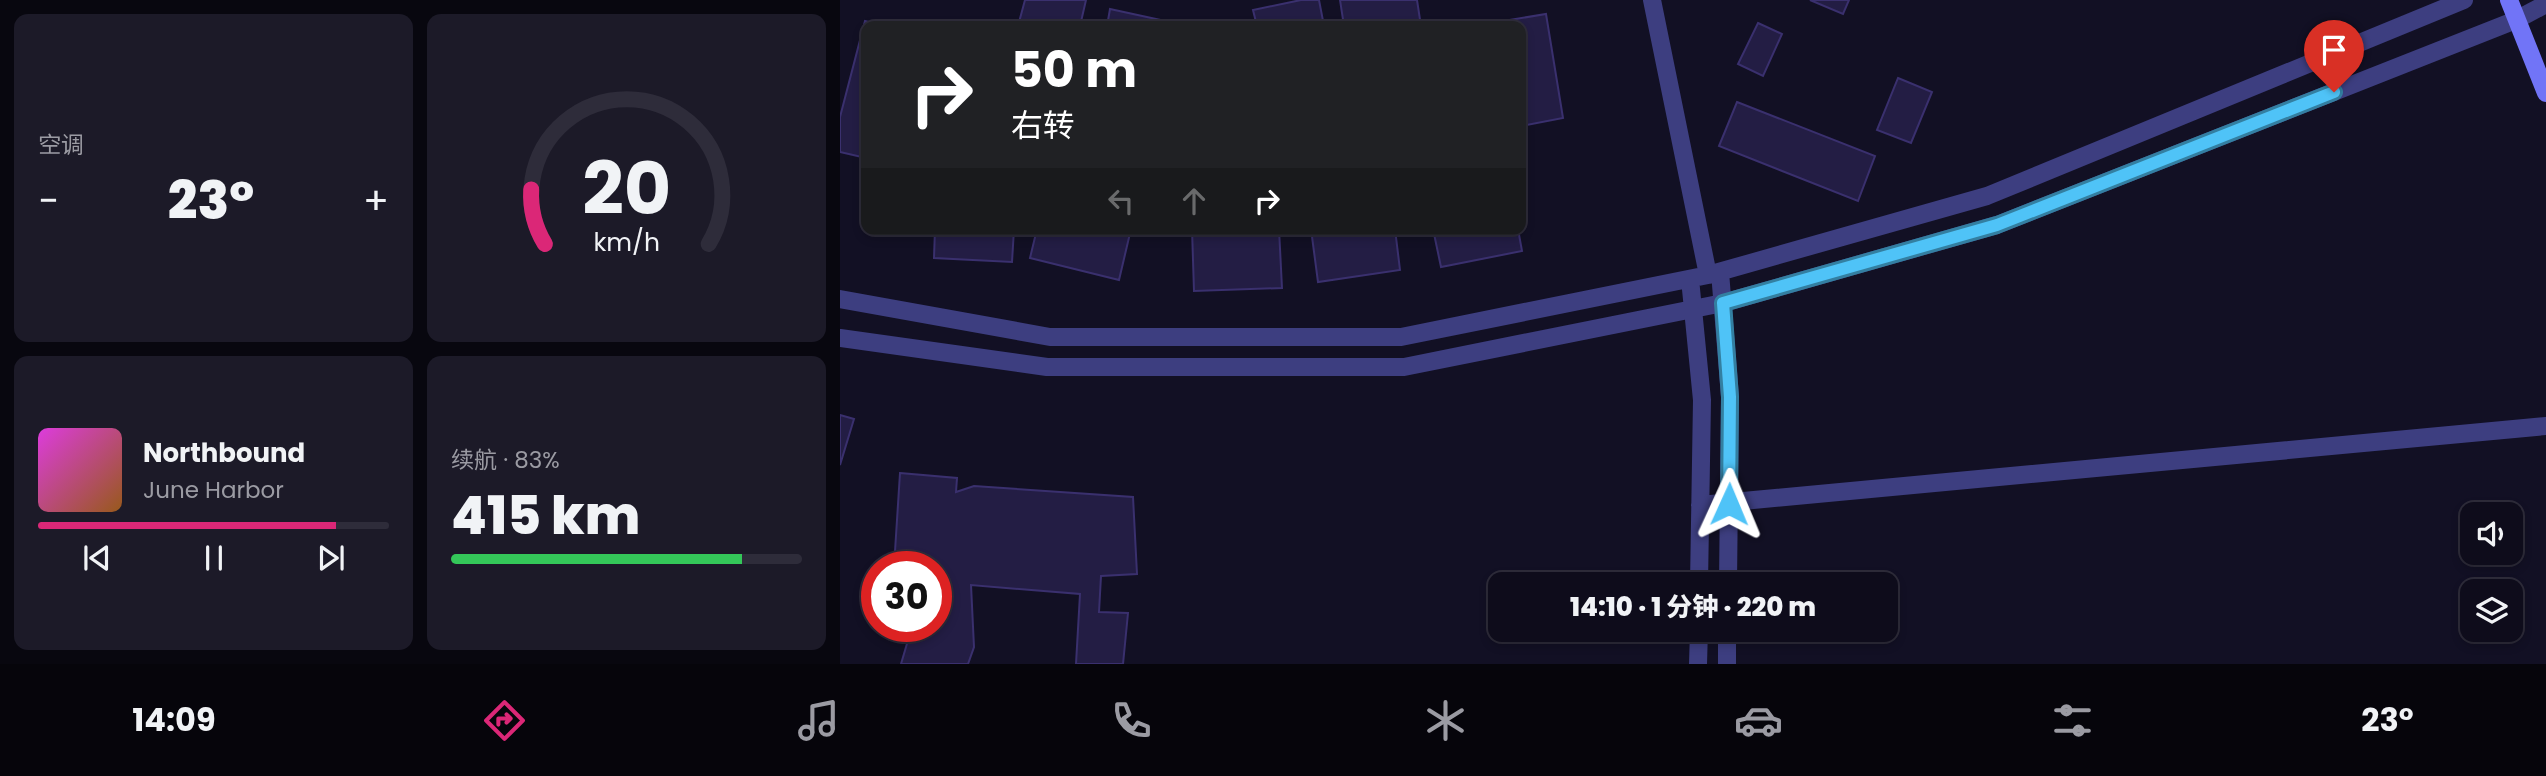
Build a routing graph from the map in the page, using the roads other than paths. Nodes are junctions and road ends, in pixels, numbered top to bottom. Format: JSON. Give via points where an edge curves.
{"nodes":[{"id":1,"x":1652,"y":0,"type":"edge"},
{"id":2,"x":2464,"y":0,"type":"edge"},
{"id":3,"x":2509,"y":0,"type":"edge"},
{"id":4,"x":2546,"y":5,"type":"edge"},
{"id":5,"x":2516,"y":20,"type":"junction"},
{"id":6,"x":2546,"y":93,"type":"edge"},
{"id":7,"x":1714,"y":274,"type":"junction"},
{"id":8,"x":1690,"y":279,"type":"junction"},
{"id":9,"x":840,"y":299,"type":"edge"},
{"id":10,"x":1723,"y":303,"type":"junction"},
{"id":11,"x":1692,"y":310,"type":"junction"},
{"id":12,"x":840,"y":338,"type":"edge"},
{"id":13,"x":2546,"y":426,"type":"edge"},
{"id":14,"x":1729,"y":504,"type":"junction"},
{"id":15,"x":1700,"y":505,"type":"junction"},
{"id":16,"x":1699,"y":572,"type":"edge"},
{"id":17,"x":1728,"y":572,"type":"edge"},
{"id":18,"x":1699,"y":642,"type":"edge"},
{"id":19,"x":1727,"y":642,"type":"edge"},
{"id":20,"x":1698,"y":664,"type":"edge"},
{"id":21,"x":1727,"y":664,"type":"edge"}],
"edges":[{"from":1,"to":7,"type":"street"},
{"from":2,"to":7,"type":"street","via":[[1987,196]]},
{"from":3,"to":5,"type":"street"},
{"from":4,"to":5,"type":"street"},
{"from":5,"to":6,"type":"street"},
{"from":5,"to":10,"type":"street","via":[[1997,225]]},
{"from":7,"to":8,"type":"street"},
{"from":7,"to":10,"type":"street"},
{"from":8,"to":9,"type":"street","via":[[1401,337],[1050,337]]},
{"from":8,"to":11,"type":"street"},
{"from":10,"to":11,"type":"street"},
{"from":10,"to":14,"type":"street","via":[[1730,397]]},
{"from":11,"to":12,"type":"street","via":[[1404,367],[1047,368]]},
{"from":11,"to":15,"type":"street","via":[[1702,400]]},
{"from":13,"to":14,"type":"street"},
{"from":14,"to":15,"type":"street"},
{"from":14,"to":17,"type":"street"},
{"from":15,"to":16,"type":"street"},
{"from":18,"to":20,"type":"street"},
{"from":19,"to":21,"type":"street"}]}
